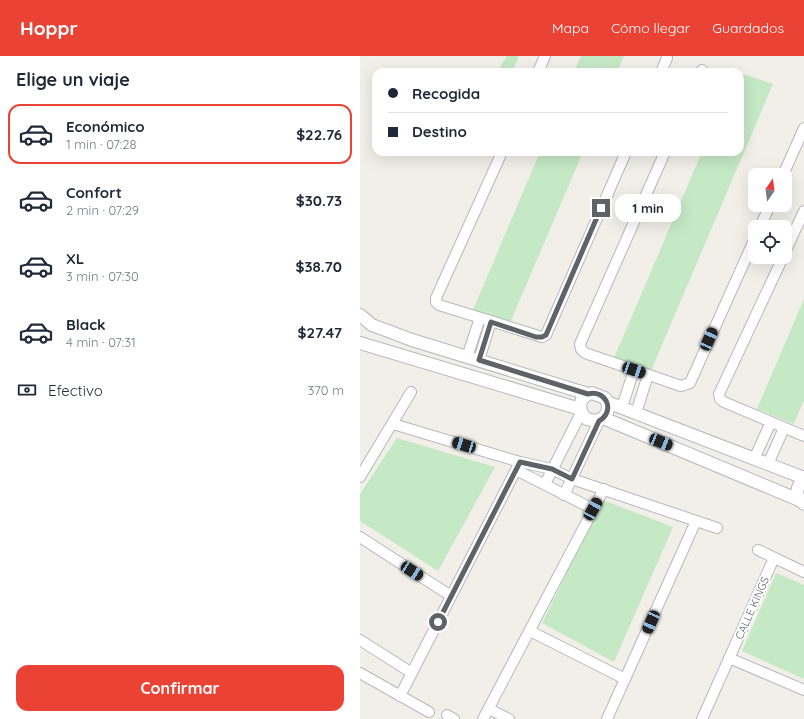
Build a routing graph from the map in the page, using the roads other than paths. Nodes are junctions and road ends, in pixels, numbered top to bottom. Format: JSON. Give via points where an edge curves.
{"nodes":[{"id":1,"x":545,"y":56,"type":"edge"},
{"id":2,"x":667,"y":58,"type":"dead end"},
{"id":3,"x":540,"y":68,"type":"edge"},
{"id":4,"x":662,"y":68,"type":"edge"},
{"id":5,"x":804,"y":128,"type":"edge"},
{"id":6,"x":500,"y":156,"type":"edge"},
{"id":7,"x":624,"y":156,"type":"edge"},
{"id":8,"x":663,"y":156,"type":"edge"},
{"id":9,"x":786,"y":168,"type":"edge"},
{"id":10,"x":804,"y":211,"type":"edge"},
{"id":11,"x":792,"y":237,"type":"edge"},
{"id":12,"x":748,"y":254,"type":"edge"},
{"id":13,"x":780,"y":264,"type":"edge"},
{"id":14,"x":360,"y":315,"type":"edge"},
{"id":15,"x":480,"y":318,"type":"junction"},
{"id":16,"x":491,"y":322,"type":"junction"},
{"id":17,"x":412,"y":340,"type":"junction"},
{"id":18,"x":360,"y":343,"type":"edge"},
{"id":19,"x":404,"y":356,"type":"junction"},
{"id":20,"x":473,"y":359,"type":"junction"},
{"id":21,"x":634,"y":370,"type":"junction"},
{"id":22,"x":648,"y":375,"type":"junction"},
{"id":23,"x":411,"y":392,"type":"dead end"},
{"id":24,"x":588,"y":394,"type":"junction"},
{"id":25,"x":607,"y":402,"type":"junction"},
{"id":26,"x":622,"y":407,"type":"junction"},
{"id":27,"x":580,"y":411,"type":"junction"},
{"id":28,"x":636,"y":413,"type":"junction"},
{"id":29,"x":601,"y":420,"type":"junction"},
{"id":30,"x":771,"y":422,"type":"junction"},
{"id":31,"x":393,"y":424,"type":"junction"},
{"id":32,"x":784,"y":428,"type":"junction"},
{"id":33,"x":804,"y":436,"type":"edge"},
{"id":34,"x":754,"y":459,"type":"junction"},
{"id":35,"x":768,"y":464,"type":"junction"},
{"id":36,"x":518,"y":466,"type":"junction"},
{"id":37,"x":552,"y":469,"type":"junction"},
{"id":38,"x":360,"y":477,"type":"edge"},
{"id":39,"x":572,"y":479,"type":"junction"},
{"id":40,"x":804,"y":479,"type":"edge"},
{"id":41,"x":545,"y":484,"type":"junction"},
{"id":42,"x":604,"y":490,"type":"junction"},
{"id":43,"x":564,"y":494,"type":"junction"},
{"id":44,"x":802,"y":502,"type":"edge"},
{"id":45,"x":593,"y":509,"type":"junction"},
{"id":46,"x":696,"y":521,"type":"junction"},
{"id":47,"x":716,"y":528,"type":"dead end"},
{"id":48,"x":360,"y":537,"type":"edge"},
{"id":49,"x":758,"y":550,"type":"dead end"},
{"id":50,"x":774,"y":558,"type":"junction"},
{"id":51,"x":804,"y":572,"type":"edge"},
{"id":52,"x":451,"y":596,"type":"junction"},
{"id":53,"x":530,"y":631,"type":"junction"},
{"id":54,"x":360,"y":640,"type":"edge"},
{"id":55,"x":729,"y":658,"type":"junction"},
{"id":56,"x":360,"y":673,"type":"edge"},
{"id":57,"x":412,"y":673,"type":"junction"},
{"id":58,"x":625,"y":679,"type":"junction"},
{"id":59,"x":804,"y":690,"type":"edge"},
{"id":60,"x":400,"y":696,"type":"junction"},
{"id":61,"x":488,"y":708,"type":"junction"},
{"id":62,"x":430,"y":712,"type":"dead end"},
{"id":63,"x":483,"y":719,"type":"edge"},
{"id":64,"x":509,"y":719,"type":"edge"},
{"id":65,"x":607,"y":719,"type":"edge"},
{"id":66,"x":702,"y":719,"type":"edge"}],
"edges":[{"from":1,"to":3,"type":"street"},
{"from":2,"to":4,"type":"street"},
{"from":5,"to":9,"type":"street"},
{"from":6,"to":15,"type":"street","via":[[436,298],[439,305]]},
{"from":7,"to":16,"type":"street","via":[[546,335],[536,337]]},
{"from":8,"to":21,"type":"street","via":[[580,344],[581,350],[585,353]]},
{"from":10,"to":11,"type":"street"},
{"from":12,"to":22,"type":"street","via":[[690,383],[681,386]]},
{"from":13,"to":30,"type":"street","via":[[719,394],[724,402]]},
{"from":14,"to":17,"type":"street","via":[[372,326]]},
{"from":15,"to":16,"type":"street"},
{"from":15,"to":20,"type":"street"},
{"from":16,"to":20,"type":"street"},
{"from":17,"to":19,"type":"street","via":[[405,347]]},
{"from":17,"to":20,"type":"street"},
{"from":18,"to":19,"type":"street"},
{"from":19,"to":27,"type":"street"},
{"from":20,"to":24,"type":"street"},
{"from":21,"to":22,"type":"street"},
{"from":21,"to":26,"type":"street"},
{"from":22,"to":28,"type":"street"},
{"from":23,"to":31,"type":"street"},
{"from":24,"to":25,"type":"street","via":[[597,393]]},
{"from":24,"to":27,"type":"street","via":[[582,400]]},
{"from":25,"to":26,"type":"street"},
{"from":25,"to":29,"type":"street","via":[[608,411]]},
{"from":26,"to":28,"type":"street"},
{"from":27,"to":29,"type":"street","via":[[590,421]]},
{"from":27,"to":37,"type":"street"},
{"from":28,"to":34,"type":"street"},
{"from":29,"to":39,"type":"street"},
{"from":29,"to":44,"type":"street"},
{"from":30,"to":32,"type":"street"},
{"from":30,"to":34,"type":"street"},
{"from":31,"to":36,"type":"street"},
{"from":31,"to":38,"type":"street"},
{"from":32,"to":33,"type":"street"},
{"from":32,"to":35,"type":"street"},
{"from":34,"to":35,"type":"street"},
{"from":35,"to":40,"type":"street"},
{"from":36,"to":37,"type":"street"},
{"from":36,"to":41,"type":"street"},
{"from":36,"to":52,"type":"street"},
{"from":37,"to":39,"type":"street"},
{"from":37,"to":41,"type":"street"},
{"from":39,"to":42,"type":"street"},
{"from":39,"to":43,"type":"street"},
{"from":40,"to":44,"type":"street","via":[[797,488]]},
{"from":41,"to":43,"type":"street"},
{"from":42,"to":45,"type":"street"},
{"from":42,"to":46,"type":"street"},
{"from":43,"to":45,"type":"street"},
{"from":45,"to":53,"type":"street"},
{"from":46,"to":47,"type":"street"},
{"from":46,"to":58,"type":"street"},
{"from":48,"to":52,"type":"street"},
{"from":49,"to":50,"type":"street"},
{"from":50,"to":51,"type":"street"},
{"from":50,"to":55,"type":"street","name":"CALLE KINGS"},
{"from":52,"to":57,"type":"street"},
{"from":53,"to":58,"type":"street"},
{"from":53,"to":61,"type":"street"},
{"from":54,"to":57,"type":"street"},
{"from":55,"to":59,"type":"street"},
{"from":55,"to":66,"type":"street","name":"CALLE KINGS"},
{"from":56,"to":60,"type":"street"},
{"from":57,"to":60,"type":"street"},
{"from":58,"to":65,"type":"street"},
{"from":60,"to":62,"type":"street"},
{"from":61,"to":63,"type":"street"},
{"from":61,"to":64,"type":"street"}]}
